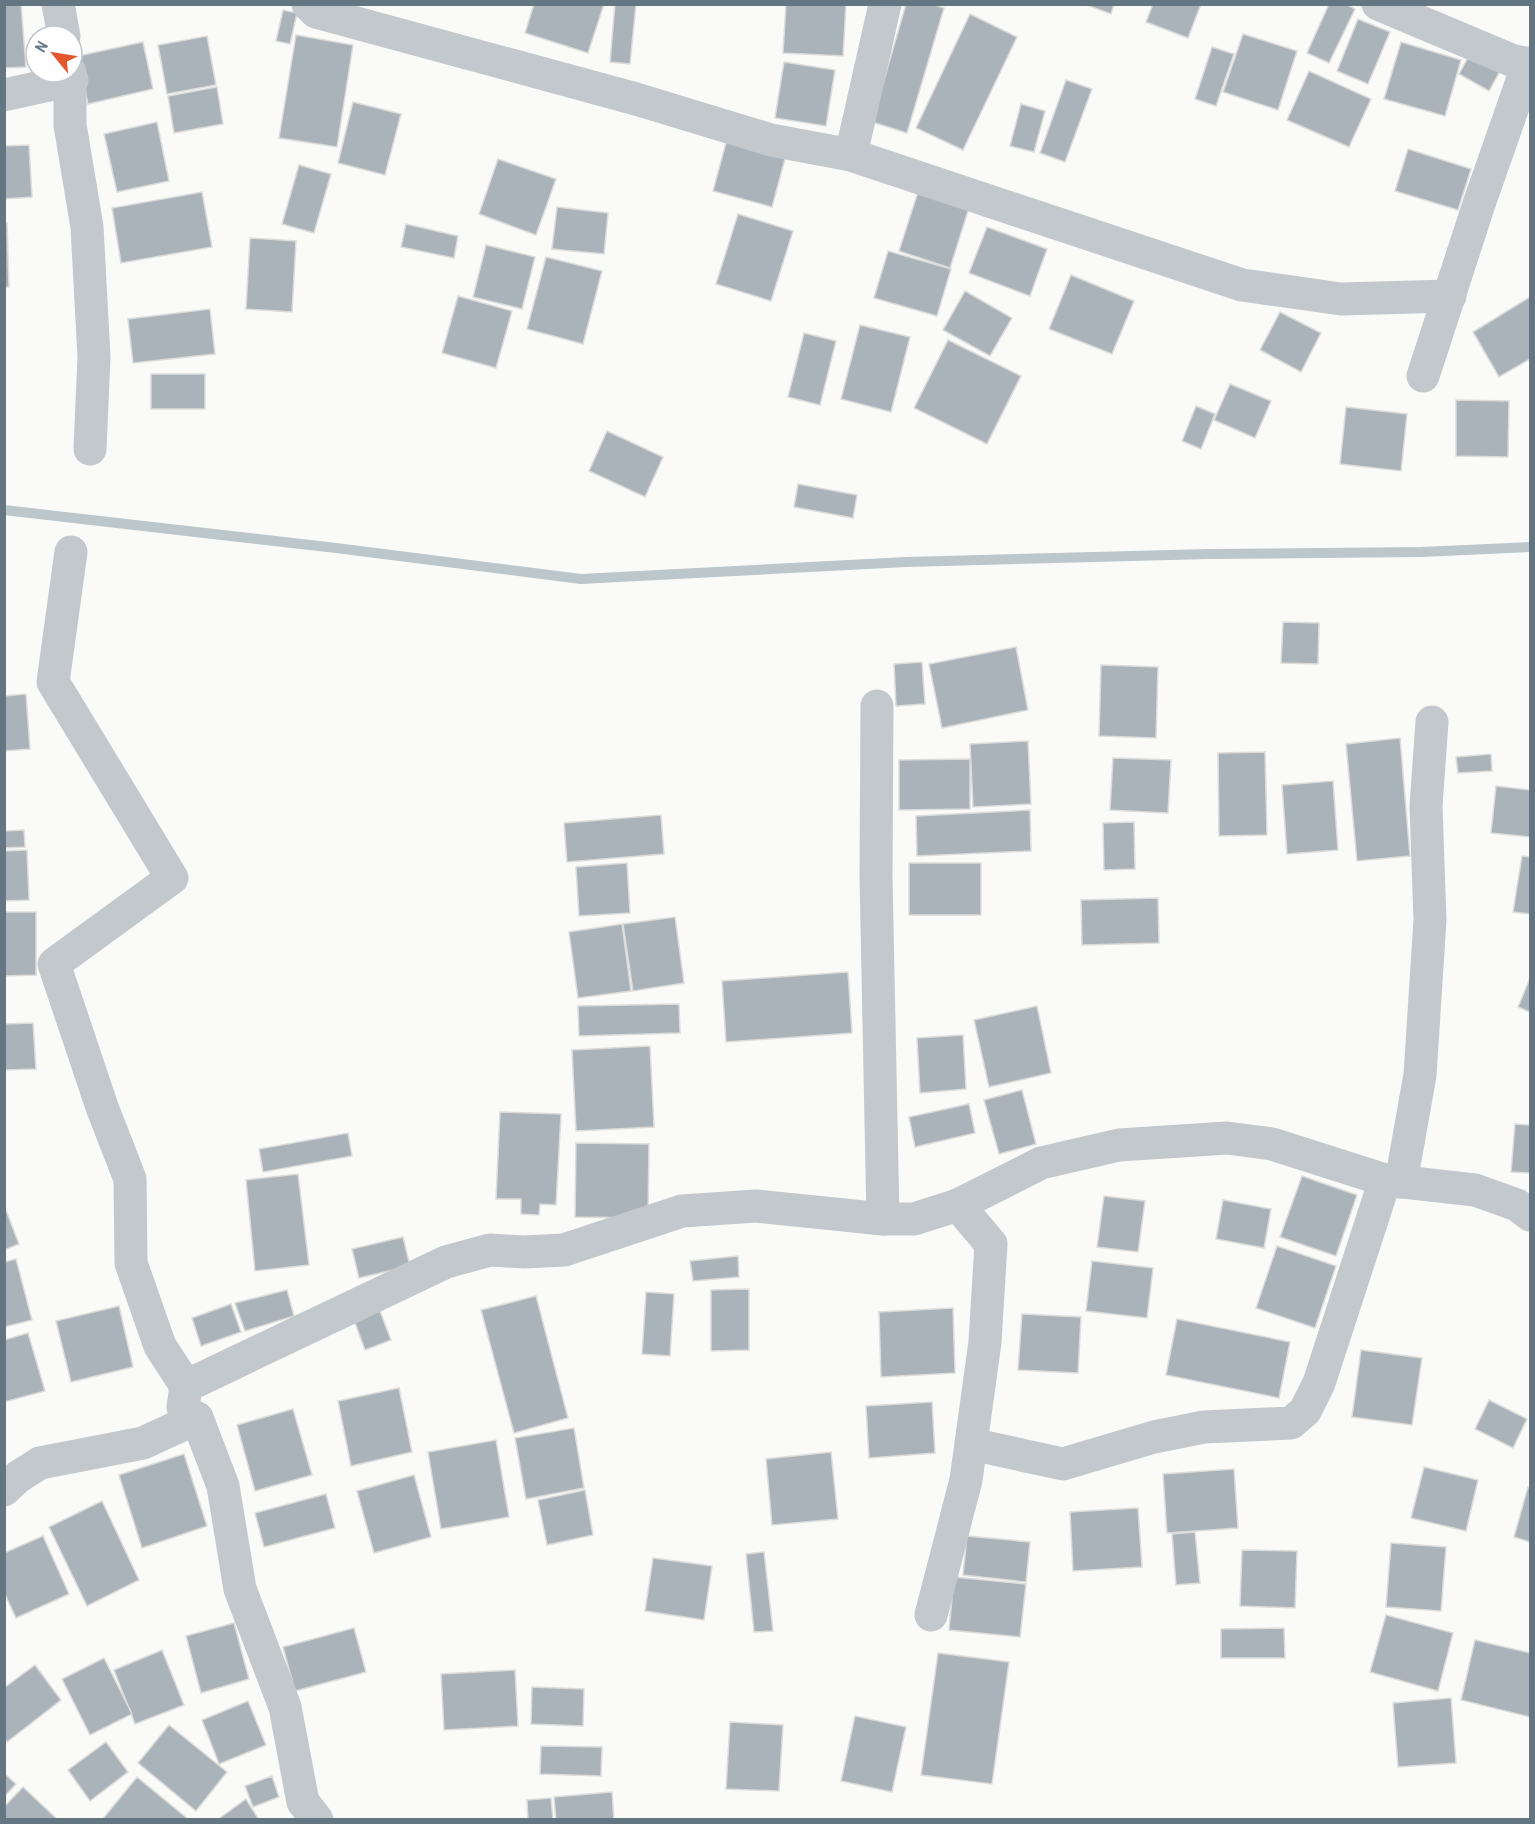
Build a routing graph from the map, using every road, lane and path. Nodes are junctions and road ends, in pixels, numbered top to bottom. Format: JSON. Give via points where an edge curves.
{"nodes":[{"id":1,"x":58,"y":4,"type":"edge"},
{"id":2,"x":308,"y":4,"type":"edge"},
{"id":3,"x":885,"y":4,"type":"edge"},
{"id":4,"x":1378,"y":4,"type":"edge"},
{"id":5,"x":62,"y":24,"type":"edge"},
{"id":6,"x":1529,"y":63,"type":"edge"},
{"id":7,"x":43,"y":84,"type":"edge"},
{"id":8,"x":71,"y":84,"type":"edge"},
{"id":9,"x":4,"y":95,"type":"edge"},
{"id":10,"x":851,"y":155,"type":"junction"},
{"id":11,"x":1450,"y":296,"type":"junction"},
{"id":12,"x":1423,"y":376,"type":"dead end"},
{"id":13,"x":90,"y":449,"type":"dead end"},
{"id":14,"x":71,"y":552,"type":"dead end"},
{"id":15,"x":877,"y":706,"type":"dead end"},
{"id":16,"x":1431,"y":722,"type":"dead end"},
{"id":17,"x":1393,"y":1181,"type":"junction"},
{"id":18,"x":958,"y":1205,"type":"junction"},
{"id":19,"x":1530,"y":1215,"type":"edge"},
{"id":20,"x":883,"y":1219,"type":"junction"},
{"id":21,"x":186,"y":1386,"type":"junction"},
{"id":22,"x":197,"y":1418,"type":"junction"},
{"id":23,"x":971,"y":1444,"type":"junction"},
{"id":24,"x":4,"y":1490,"type":"edge"},
{"id":25,"x":931,"y":1615,"type":"dead end"},
{"id":26,"x":317,"y":1820,"type":"edge"}],
"edges":[{"from":1,"to":5,"type":"street"},
{"from":2,"to":10,"type":"street","via":[[316,12],[771,140]]},
{"from":3,"to":10,"type":"street"},
{"from":4,"to":6,"type":"street","via":[[1511,60]]},
{"from":6,"to":11,"type":"street"},
{"from":7,"to":9,"type":"street"},
{"from":8,"to":13,"type":"street","via":[[70,125],[87,227],[94,357]]},
{"from":10,"to":11,"type":"street","via":[[1242,285],[1341,298]]},
{"from":11,"to":12,"type":"street"},
{"from":14,"to":21,"type":"street","via":[[53,682],[172,878],[54,964],[130,1179],[131,1263],[160,1346]]},
{"from":15,"to":20,"type":"street"},
{"from":16,"to":17,"type":"street","via":[[1426,806],[1430,920],[1420,1075]]},
{"from":17,"to":18,"type":"street","via":[[1272,1144],[1227,1138],[1119,1144],[1041,1163]]},
{"from":17,"to":19,"type":"street","via":[[1475,1190],[1517,1205]]},
{"from":17,"to":23,"type":"street","via":[[1319,1383],[1305,1411],[1291,1423],[1204,1427],[1154,1437],[1063,1464]]},
{"from":18,"to":20,"type":"street","via":[[915,1220]]},
{"from":18,"to":23,"type":"street","via":[[991,1244],[985,1342]]},
{"from":20,"to":21,"type":"street","via":[[756,1206],[682,1211],[564,1250],[490,1250],[446,1262]]},
{"from":21,"to":22,"type":"street","via":[[183,1407]]},
{"from":22,"to":24,"type":"street","via":[[143,1443],[40,1463]]},
{"from":22,"to":26,"type":"street","via":[[223,1486],[240,1589],[285,1707],[303,1802]]},
{"from":23,"to":25,"type":"street","via":[[966,1480]]}]}
